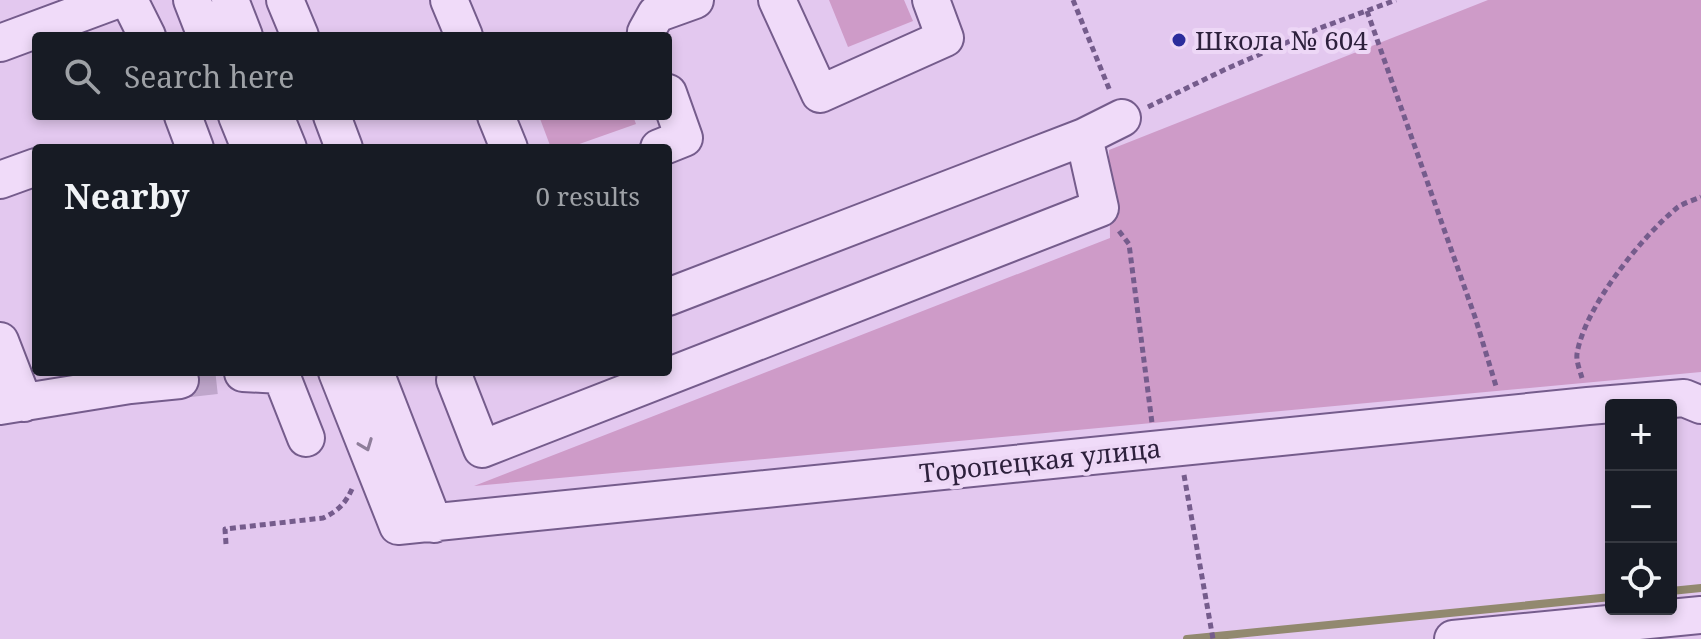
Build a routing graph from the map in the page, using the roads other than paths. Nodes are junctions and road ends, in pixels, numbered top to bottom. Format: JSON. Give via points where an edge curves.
{"nodes":[{"id":1,"x":116,"y":0,"type":"edge"},
{"id":2,"x":129,"y":0,"type":"edge"},
{"id":3,"x":192,"y":0,"type":"edge"},
{"id":4,"x":230,"y":0,"type":"edge"},
{"id":5,"x":285,"y":0,"type":"edge"},
{"id":6,"x":449,"y":0,"type":"edge"},
{"id":7,"x":695,"y":0,"type":"edge"},
{"id":8,"x":777,"y":0,"type":"edge"},
{"id":9,"x":931,"y":0,"type":"edge"},
{"id":10,"x":145,"y":32,"type":"edge"},
{"id":11,"x":204,"y":32,"type":"edge"},
{"id":12,"x":242,"y":32,"type":"edge"},
{"id":13,"x":298,"y":32,"type":"edge"},
{"id":14,"x":462,"y":32,"type":"edge"},
{"id":15,"x":646,"y":32,"type":"edge"},
{"id":16,"x":0,"y":43,"type":"edge"},
{"id":17,"x":672,"y":104,"type":"edge"},
{"id":18,"x":1122,"y":118,"type":"road end"},
{"id":19,"x":184,"y":120,"type":"edge"},
{"id":20,"x":239,"y":120,"type":"edge"},
{"id":21,"x":277,"y":120,"type":"edge"},
{"id":22,"x":334,"y":120,"type":"edge"},
{"id":23,"x":498,"y":120,"type":"edge"},
{"id":24,"x":1084,"y":137,"type":"junction"},
{"id":25,"x":194,"y":144,"type":"edge"},
{"id":26,"x":248,"y":144,"type":"edge"},
{"id":27,"x":286,"y":144,"type":"edge"},
{"id":28,"x":342,"y":144,"type":"edge"},
{"id":29,"x":507,"y":144,"type":"edge"},
{"id":30,"x":669,"y":144,"type":"edge"},
{"id":31,"x":32,"y":168,"type":"edge"},
{"id":32,"x":0,"y":180,"type":"edge"},
{"id":33,"x":672,"y":295,"type":"edge"},
{"id":34,"x":0,"y":341,"type":"edge"},
{"id":35,"x":672,"y":375,"type":"edge"},
{"id":36,"x":281,"y":376,"type":"edge"},
{"id":37,"x":339,"y":376,"type":"edge"},
{"id":38,"x":377,"y":376,"type":"edge"},
{"id":39,"x":455,"y":376,"type":"edge"},
{"id":40,"x":669,"y":376,"type":"edge"},
{"id":41,"x":128,"y":378,"type":"edge"},
{"id":42,"x":180,"y":380,"type":"dead end"},
{"id":43,"x":1692,"y":401,"type":"edge"},
{"id":44,"x":12,"y":404,"type":"edge"},
{"id":45,"x":306,"y":438,"type":"dead end"},
{"id":46,"x":434,"y":524,"type":"junction"},
{"id":47,"x":1701,"y":615,"type":"edge"},
{"id":48,"x":1463,"y":639,"type":"edge"}],
"edges":[{"from":1,"to":16,"type":"street"},
{"from":2,"to":10,"type":"street"},
{"from":3,"to":11,"type":"street"},
{"from":4,"to":12,"type":"street"},
{"from":5,"to":13,"type":"street"},
{"from":6,"to":14,"type":"street"},
{"from":7,"to":15,"type":"street","via":[[656,14]]},
{"from":8,"to":9,"type":"street","via":[[820,94],[945,38]]},
{"from":17,"to":30,"type":"street","via":[[684,138]]},
{"from":18,"to":24,"type":"street"},
{"from":19,"to":25,"type":"street"},
{"from":20,"to":26,"type":"street"},
{"from":21,"to":27,"type":"street"},
{"from":22,"to":28,"type":"street"},
{"from":23,"to":29,"type":"street"},
{"from":24,"to":33,"type":"street"},
{"from":24,"to":35,"type":"street","via":[[1100,208]]},
{"from":31,"to":32,"type":"street"},
{"from":34,"to":44,"type":"street"},
{"from":36,"to":45,"type":"street"},
{"from":37,"to":46,"type":"street","name":"Торопецкая улица","one_way":true,"via":[[398,526]]},
{"from":38,"to":46,"type":"street"},
{"from":39,"to":40,"type":"street","via":[[482,449]]},
{"from":41,"to":42,"type":"street"},
{"from":41,"to":44,"type":"street"},
{"from":43,"to":46,"type":"street","name":"Торопецкая улица","via":[[1588,406],[1155,448]]},
{"from":47,"to":48,"type":"street"}]}
